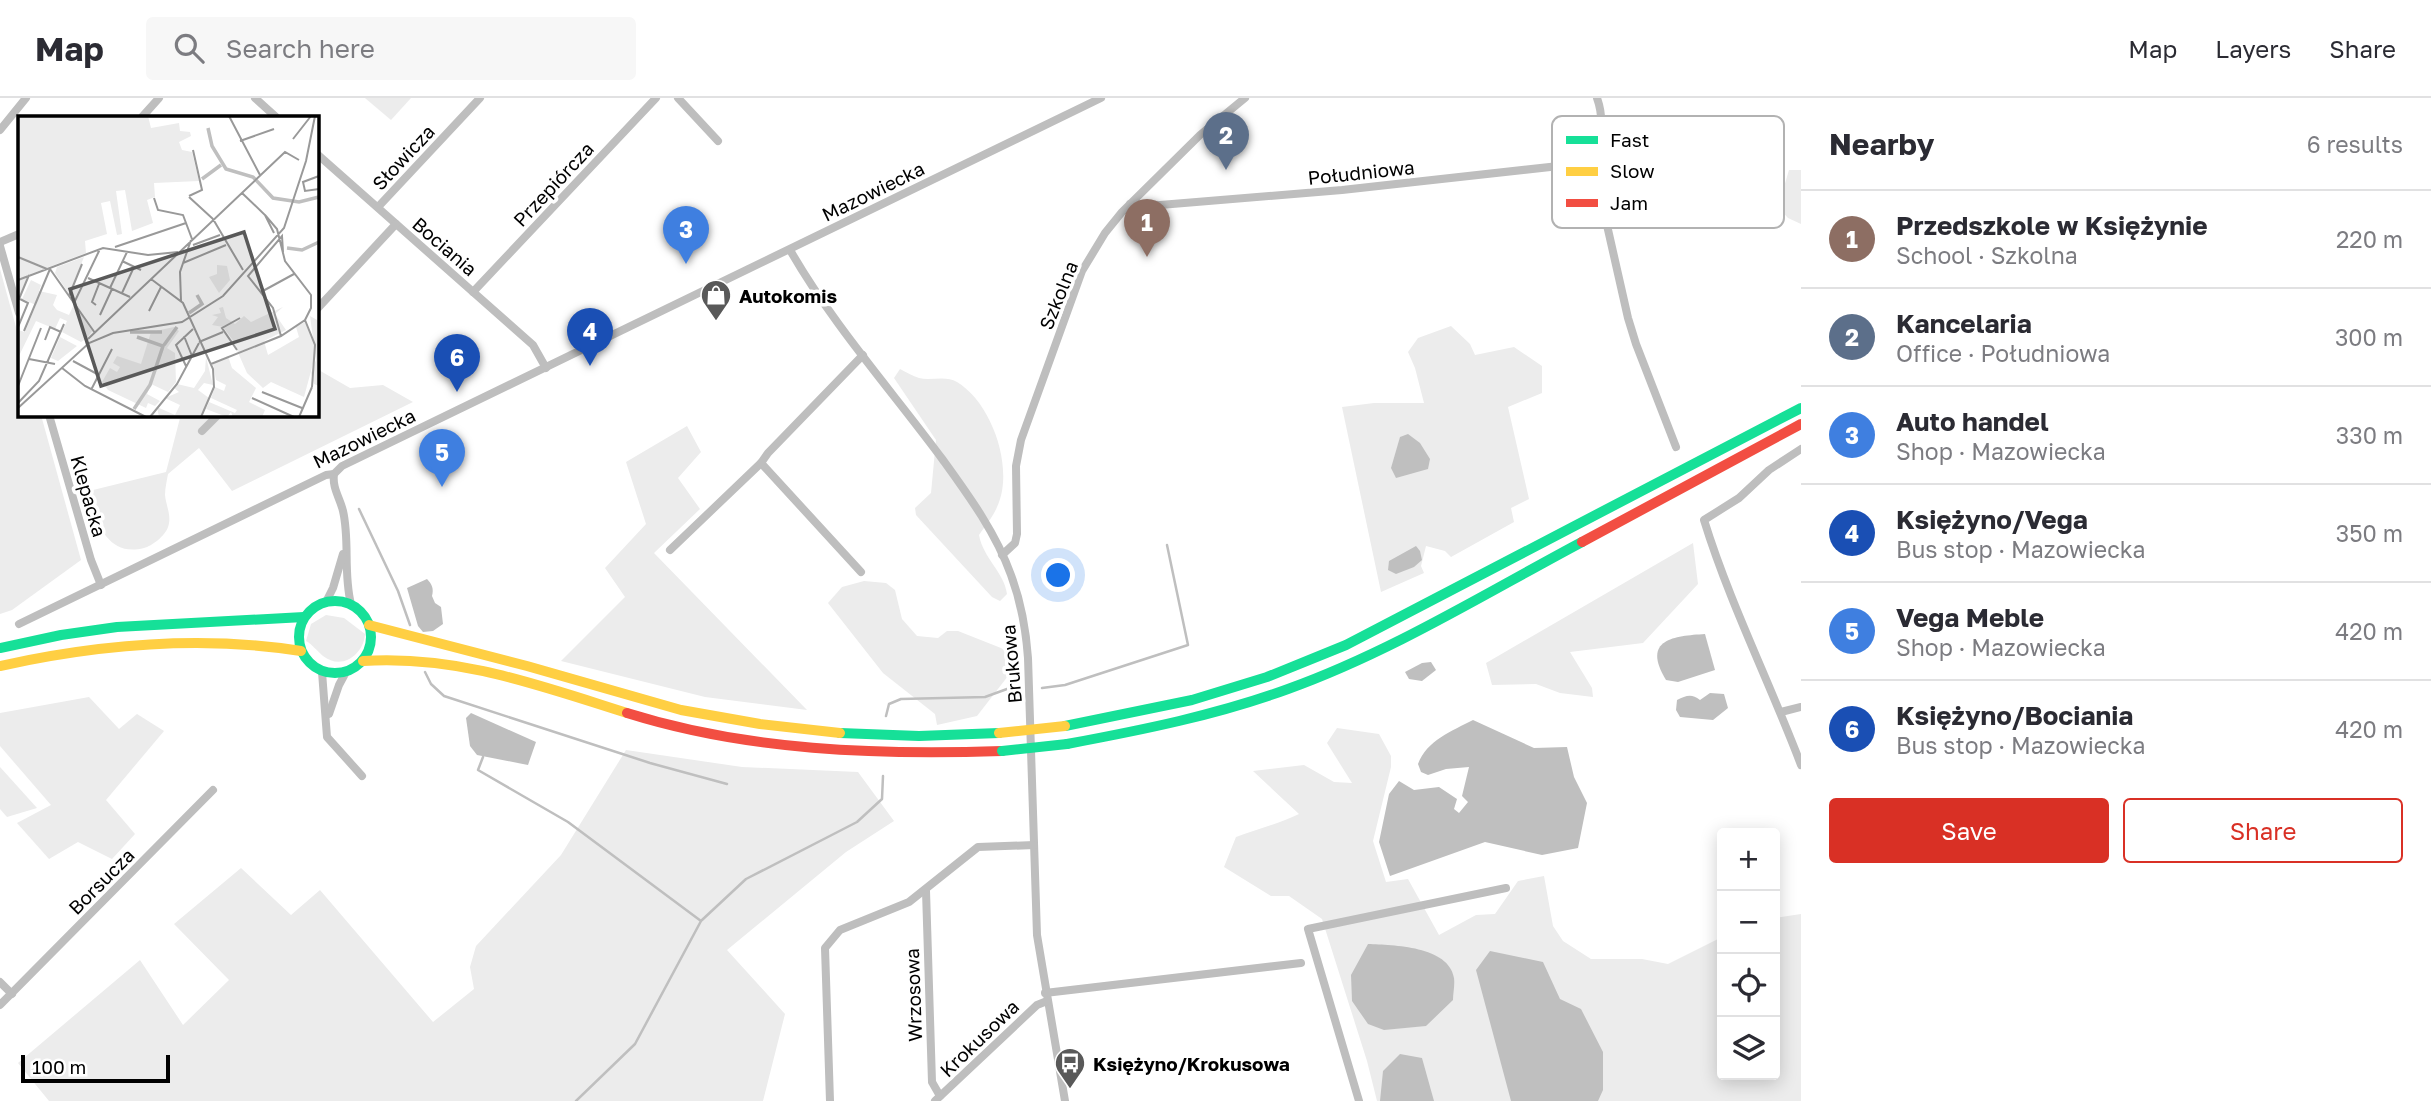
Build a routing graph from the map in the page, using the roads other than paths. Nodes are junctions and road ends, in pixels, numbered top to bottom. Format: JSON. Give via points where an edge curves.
{"nodes":[{"id":1,"x":26,"y":98,"type":"edge"},
{"id":2,"x":159,"y":98,"type":"edge"},
{"id":3,"x":256,"y":98,"type":"edge"},
{"id":4,"x":480,"y":98,"type":"edge"},
{"id":5,"x":656,"y":98,"type":"edge"},
{"id":6,"x":678,"y":98,"type":"edge"},
{"id":7,"x":1101,"y":98,"type":"edge"},
{"id":8,"x":1245,"y":98,"type":"edge"},
{"id":9,"x":1597,"y":98,"type":"edge"},
{"id":10,"x":143,"y":116,"type":"edge"},
{"id":11,"x":275,"y":116,"type":"edge"},
{"id":12,"x":1602,"y":116,"type":"edge"},
{"id":13,"x":0,"y":130,"type":"edge"},
{"id":14,"x":718,"y":141,"type":"dead end"},
{"id":15,"x":318,"y":155,"type":"edge"},
{"id":16,"x":1552,"y":167,"type":"edge"},
{"id":17,"x":1130,"y":204,"type":"junction"},
{"id":18,"x":377,"y":207,"type":"junction"},
{"id":19,"x":396,"y":224,"type":"junction"},
{"id":20,"x":1608,"y":228,"type":"edge"},
{"id":21,"x":18,"y":235,"type":"edge"},
{"id":22,"x":0,"y":244,"type":"edge"},
{"id":23,"x":790,"y":250,"type":"junction"},
{"id":24,"x":473,"y":292,"type":"junction"},
{"id":25,"x":318,"y":308,"type":"edge"},
{"id":26,"x":18,"y":309,"type":"edge"},
{"id":27,"x":863,"y":355,"type":"junction"},
{"id":28,"x":546,"y":368,"type":"junction"},
{"id":29,"x":1801,"y":408,"type":"edge"},
{"id":30,"x":49,"y":416,"type":"edge"},
{"id":31,"x":217,"y":416,"type":"edge"},
{"id":32,"x":1801,"y":424,"type":"edge"},
{"id":33,"x":202,"y":431,"type":"dead end"},
{"id":34,"x":1676,"y":447,"type":"dead end"},
{"id":35,"x":1801,"y":449,"type":"edge"},
{"id":36,"x":761,"y":463,"type":"junction"},
{"id":37,"x":334,"y":474,"type":"junction"},
{"id":38,"x":345,"y":548,"type":"junction"},
{"id":39,"x":670,"y":550,"type":"dead end"},
{"id":40,"x":1002,"y":555,"type":"junction"},
{"id":41,"x":862,"y":572,"type":"dead end"},
{"id":42,"x":101,"y":585,"type":"junction"},
{"id":43,"x":326,"y":602,"type":"junction"},
{"id":44,"x":351,"y":604,"type":"junction"},
{"id":45,"x":304,"y":617,"type":"junction"},
{"id":46,"x":19,"y":624,"type":"dead end"},
{"id":47,"x":369,"y":625,"type":"junction"},
{"id":48,"x":0,"y":648,"type":"edge"},
{"id":49,"x":301,"y":651,"type":"junction"},
{"id":50,"x":363,"y":661,"type":"junction"},
{"id":51,"x":0,"y":666,"type":"edge"},
{"id":52,"x":322,"y":672,"type":"junction"},
{"id":53,"x":346,"y":672,"type":"junction"},
{"id":54,"x":1801,"y":707,"type":"edge"},
{"id":55,"x":1781,"y":712,"type":"junction"},
{"id":56,"x":327,"y":720,"type":"junction"},
{"id":57,"x":1801,"y":765,"type":"edge"},
{"id":58,"x":362,"y":776,"type":"dead end"},
{"id":59,"x":213,"y":790,"type":"dead end"},
{"id":60,"x":1034,"y":845,"type":"junction"},
{"id":61,"x":1506,"y":888,"type":"dead end"},
{"id":62,"x":926,"y":891,"type":"junction"},
{"id":63,"x":1301,"y":963,"type":"dead end"},
{"id":64,"x":0,"y":982,"type":"edge"},
{"id":65,"x":12,"y":994,"type":"junction"},
{"id":66,"x":1046,"y":997,"type":"junction"},
{"id":67,"x":0,"y":1005,"type":"edge"},
{"id":68,"x":938,"y":1098,"type":"edge"},
{"id":69,"x":830,"y":1101,"type":"edge"},
{"id":70,"x":1065,"y":1101,"type":"edge"},
{"id":71,"x":1359,"y":1101,"type":"edge"}],
"edges":[{"from":1,"to":13,"type":"street"},
{"from":2,"to":10,"type":"street"},
{"from":3,"to":11,"type":"street"},
{"from":4,"to":18,"type":"street","name":"Słowicza"},
{"from":5,"to":24,"type":"street","name":"Przepiórcza"},
{"from":6,"to":14,"type":"street"},
{"from":7,"to":23,"type":"street","name":"Mazowiecka"},
{"from":8,"to":17,"type":"street","name":"Szkolna"},
{"from":9,"to":12,"type":"street"},
{"from":15,"to":18,"type":"street","name":"Bociania"},
{"from":16,"to":17,"type":"street","name":"Południowa","via":[[1342,190]]},
{"from":17,"to":40,"type":"street","name":"Szkolna","via":[[1082,271],[1021,440],[1016,466],[1017,534],[1015,543]]},
{"from":18,"to":19,"type":"street","name":"Bociania"},
{"from":19,"to":24,"type":"street","name":"Bociania"},
{"from":19,"to":25,"type":"street"},
{"from":20,"to":34,"type":"street","via":[[1636,344]]},
{"from":21,"to":22,"type":"street"},
{"from":22,"to":26,"type":"street"},
{"from":23,"to":27,"type":"street","name":"Brukowa"},
{"from":23,"to":28,"type":"street","name":"Mazowiecka"},
{"from":24,"to":28,"type":"street","name":"Bociania","via":[[533,345]]},
{"from":27,"to":36,"type":"street"},
{"from":27,"to":40,"type":"street","name":"Brukowa","via":[[973,501]]},
{"from":28,"to":37,"type":"street","name":"Mazowiecka","via":[[342,466]]},
{"from":29,"to":47,"type":"main road","bridge":true,"via":[[1346,645],[1267,677],[1192,700],[1065,726],[957,736],[777,727],[647,701]]},
{"from":30,"to":42,"type":"street","name":"Klepacka"},
{"from":31,"to":33,"type":"street"},
{"from":32,"to":50,"type":"main road","bridge":true,"via":[[1351,663],[1272,695],[1202,715],[1067,744],[1002,751],[829,751],[675,726],[447,663],[386,658]]},
{"from":35,"to":55,"type":"street","via":[[1704,520],[1726,588]]},
{"from":36,"to":39,"type":"street"},
{"from":36,"to":41,"type":"street"},
{"from":37,"to":38,"type":"street","via":[[344,513]]},
{"from":37,"to":42,"type":"street","name":"Mazowiecka"},
{"from":38,"to":43,"type":"street"},
{"from":38,"to":44,"type":"street"},
{"from":40,"to":60,"type":"street","name":"Brukowa","via":[[1026,634]]},
{"from":42,"to":46,"type":"street","name":"Mazowiecka"},
{"from":43,"to":44,"type":"main road"},
{"from":43,"to":45,"type":"main road"},
{"from":44,"to":47,"type":"main road"},
{"from":45,"to":48,"type":"main road","via":[[117,628]]},
{"from":45,"to":49,"type":"main road","via":[[298,634]]},
{"from":47,"to":50,"type":"main road","via":[[370,647]]},
{"from":49,"to":51,"type":"main road","via":[[200,641],[103,649]]},
{"from":49,"to":52,"type":"main road"},
{"from":50,"to":53,"type":"main road"},
{"from":52,"to":53,"type":"main road"},
{"from":52,"to":56,"type":"street"},
{"from":53,"to":56,"type":"street"},
{"from":54,"to":55,"type":"street"},
{"from":55,"to":57,"type":"street"},
{"from":56,"to":58,"type":"street","via":[[327,737]]},
{"from":59,"to":65,"type":"street","name":"Borsucza"},
{"from":60,"to":62,"type":"street","via":[[978,847]]},
{"from":60,"to":66,"type":"street","name":"Brukowa","via":[[1037,935]]},
{"from":61,"to":71,"type":"street","via":[[1308,929]]},
{"from":62,"to":68,"type":"street","name":"Wrzosowa","via":[[932,1082]]},
{"from":62,"to":69,"type":"street","via":[[840,930],[825,948]]},
{"from":63,"to":66,"type":"street"},
{"from":64,"to":65,"type":"street"},
{"from":65,"to":67,"type":"street","name":"Borsucza"},
{"from":66,"to":68,"type":"street","name":"Krokusowa"},
{"from":66,"to":70,"type":"street","name":"Brukowa"}]}
